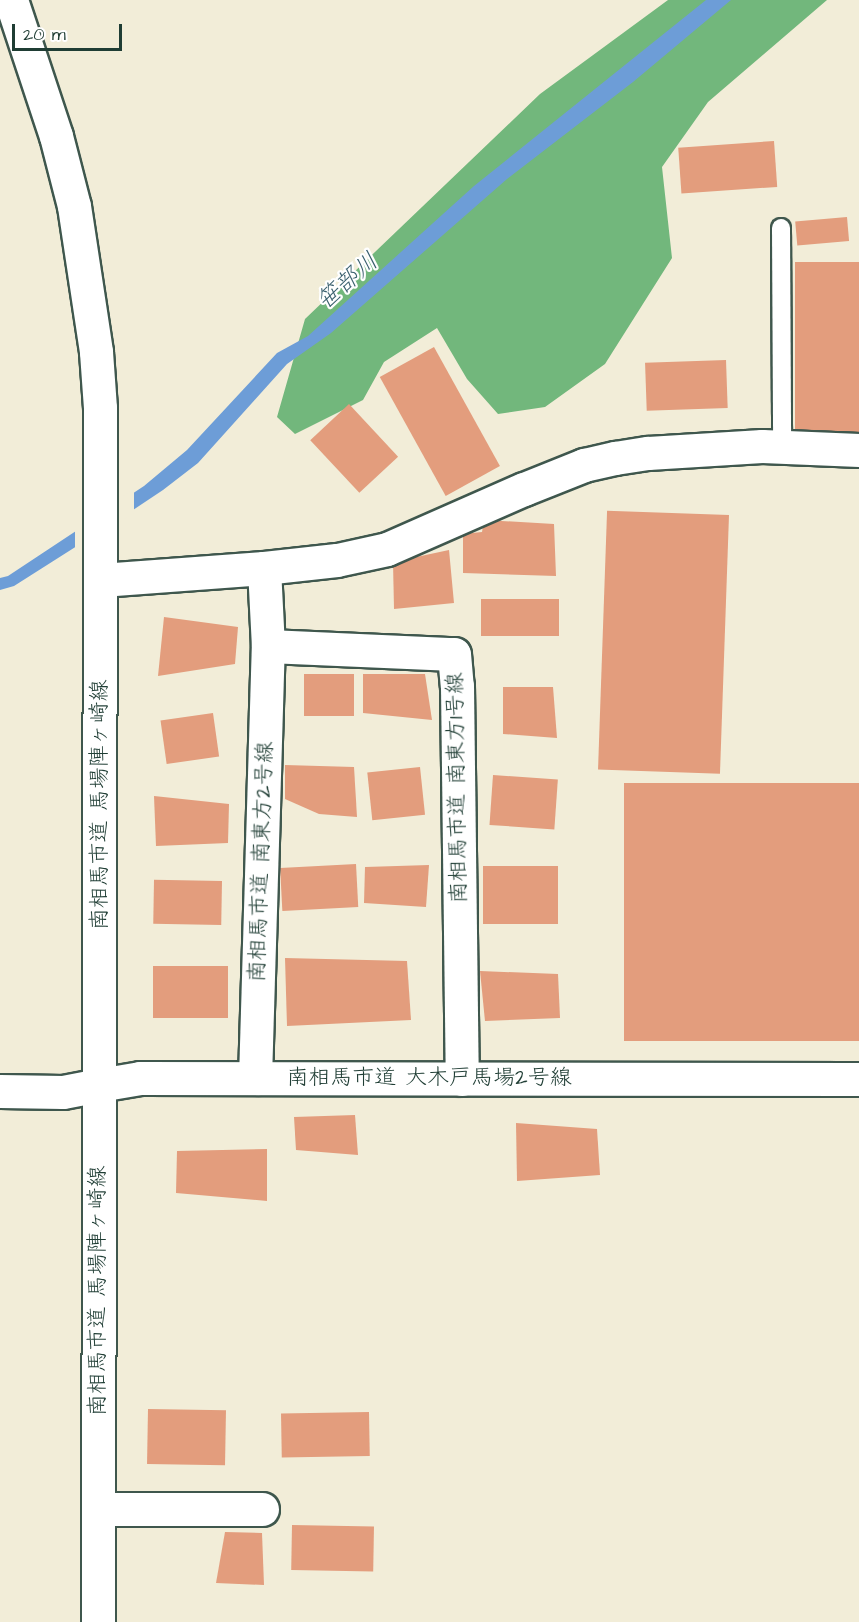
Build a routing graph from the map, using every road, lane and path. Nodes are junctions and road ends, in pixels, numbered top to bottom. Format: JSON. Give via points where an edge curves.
{"nodes":[{"id":1,"x":11,"y":0,"type":"edge"},
{"id":2,"x":781,"y":228,"type":"dead end"},
{"id":3,"x":782,"y":447,"type":"junction"},
{"id":4,"x":859,"y":450,"type":"edge"},
{"id":5,"x":100,"y":566,"type":"junction"},
{"id":6,"x":264,"y":568,"type":"junction"},
{"id":7,"x":268,"y":646,"type":"junction"},
{"id":8,"x":255,"y":1078,"type":"junction"},
{"id":9,"x":462,"y":1079,"type":"junction"},
{"id":10,"x":859,"y":1079,"type":"edge"},
{"id":11,"x":99,"y":1085,"type":"junction"},
{"id":12,"x":0,"y":1091,"type":"edge"},
{"id":13,"x":98,"y":1509,"type":"junction"},
{"id":14,"x":262,"y":1509,"type":"dead end"},
{"id":15,"x":98,"y":1622,"type":"edge"}],
"edges":[{"from":1,"to":5,"type":"street","name":"南相馬市道 馬場陣ヶ崎線","via":[[56,136],[74,206],[96,352]]},
{"from":2,"to":3,"type":"lane"},
{"from":3,"to":4,"type":"street"},
{"from":3,"to":6,"type":"street","via":[[704,448],[584,465],[387,549],[336,560]]},
{"from":5,"to":6,"type":"street"},
{"from":5,"to":11,"type":"street","name":"南相馬市道 馬場陣ヶ崎線"},
{"from":6,"to":7,"type":"street"},
{"from":7,"to":8,"type":"street","name":"南相馬市道 南東方2号線"},
{"from":7,"to":9,"type":"street","name":"南相馬市道 南東方1号線","via":[[454,654]]},
{"from":8,"to":9,"type":"street","name":"南相馬市道 大木戸馬場2号線"},
{"from":8,"to":11,"type":"street","name":"南相馬市道 大木戸馬場2号線","via":[[140,1078]]},
{"from":9,"to":10,"type":"street","name":"南相馬市道 大木戸馬場2号線"},
{"from":11,"to":12,"type":"street","name":"南相馬市道 大木戸馬場2号線","via":[[63,1092]]},
{"from":11,"to":13,"type":"street","name":"南相馬市道 馬場陣ヶ崎線"},
{"from":13,"to":14,"type":"street"},
{"from":13,"to":15,"type":"street","name":"南相馬市道 馬場陣ヶ崎線"}]}
